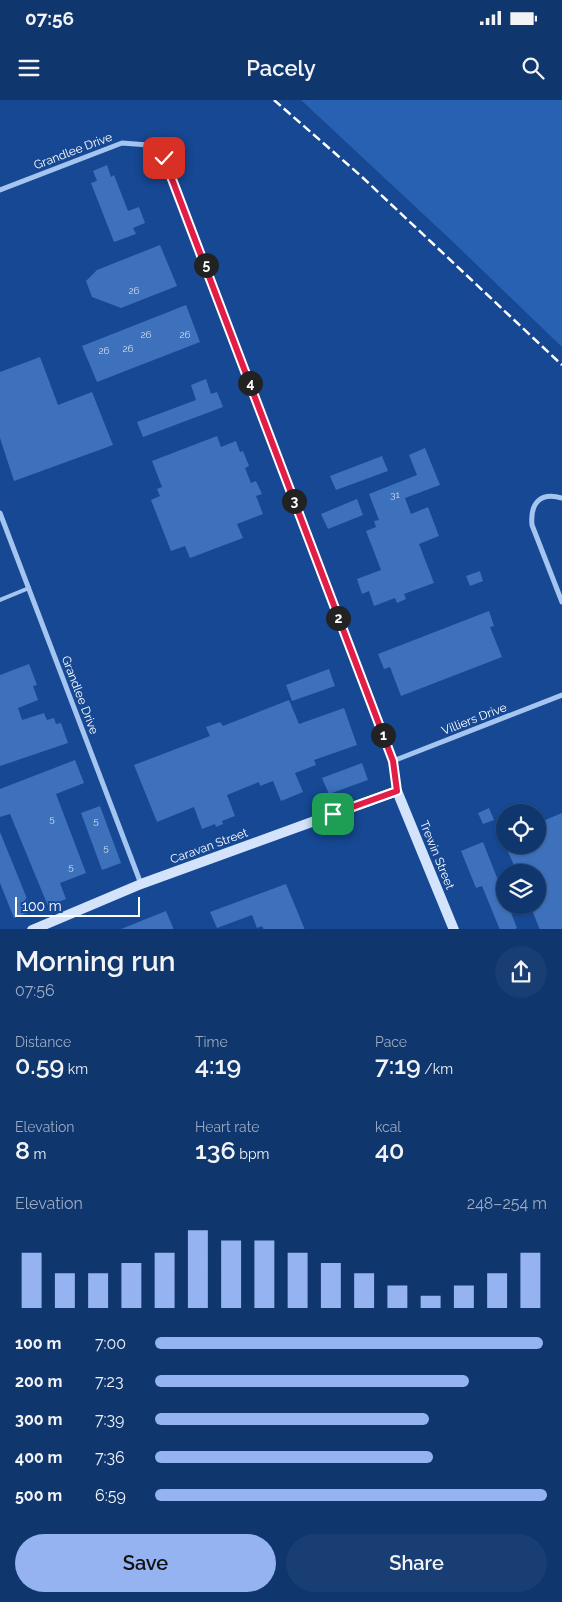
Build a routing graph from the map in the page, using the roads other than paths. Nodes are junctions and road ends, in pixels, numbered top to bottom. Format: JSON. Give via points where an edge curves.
{"nodes":[{"id":1,"x":0,"y":190,"type":"edge"},
{"id":2,"x":562,"y":498,"type":"edge"},
{"id":3,"x":0,"y":513,"type":"edge"},
{"id":4,"x":29,"y":588,"type":"junction"},
{"id":5,"x":0,"y":600,"type":"edge"},
{"id":6,"x":562,"y":602,"type":"edge"},
{"id":7,"x":562,"y":695,"type":"edge"},
{"id":8,"x":393,"y":761,"type":"junction"},
{"id":9,"x":397,"y":791,"type":"junction"},
{"id":10,"x":142,"y":884,"type":"junction"},
{"id":11,"x":34,"y":929,"type":"edge"},
{"id":12,"x":454,"y":929,"type":"edge"}],
"edges":[{"from":1,"to":8,"type":"street","name":"Grandlee Drive","via":[[122,143],[148,145],[164,158]]},
{"from":2,"to":6,"type":"street","via":[[544,497],[531,512],[532,525]]},
{"from":3,"to":4,"type":"street","name":"Grandlee Drive"},
{"from":4,"to":5,"type":"lane"},
{"from":4,"to":10,"type":"street","name":"Grandlee Drive"},
{"from":7,"to":8,"type":"street","name":"Villiers Drive"},
{"from":8,"to":9,"type":"street","name":"Grandlee Drive"},
{"from":9,"to":10,"type":"street","name":"Caravan Street"},
{"from":9,"to":12,"type":"street","name":"Trewin Street"},
{"from":10,"to":11,"type":"street","name":"Caravan Street"}]}
